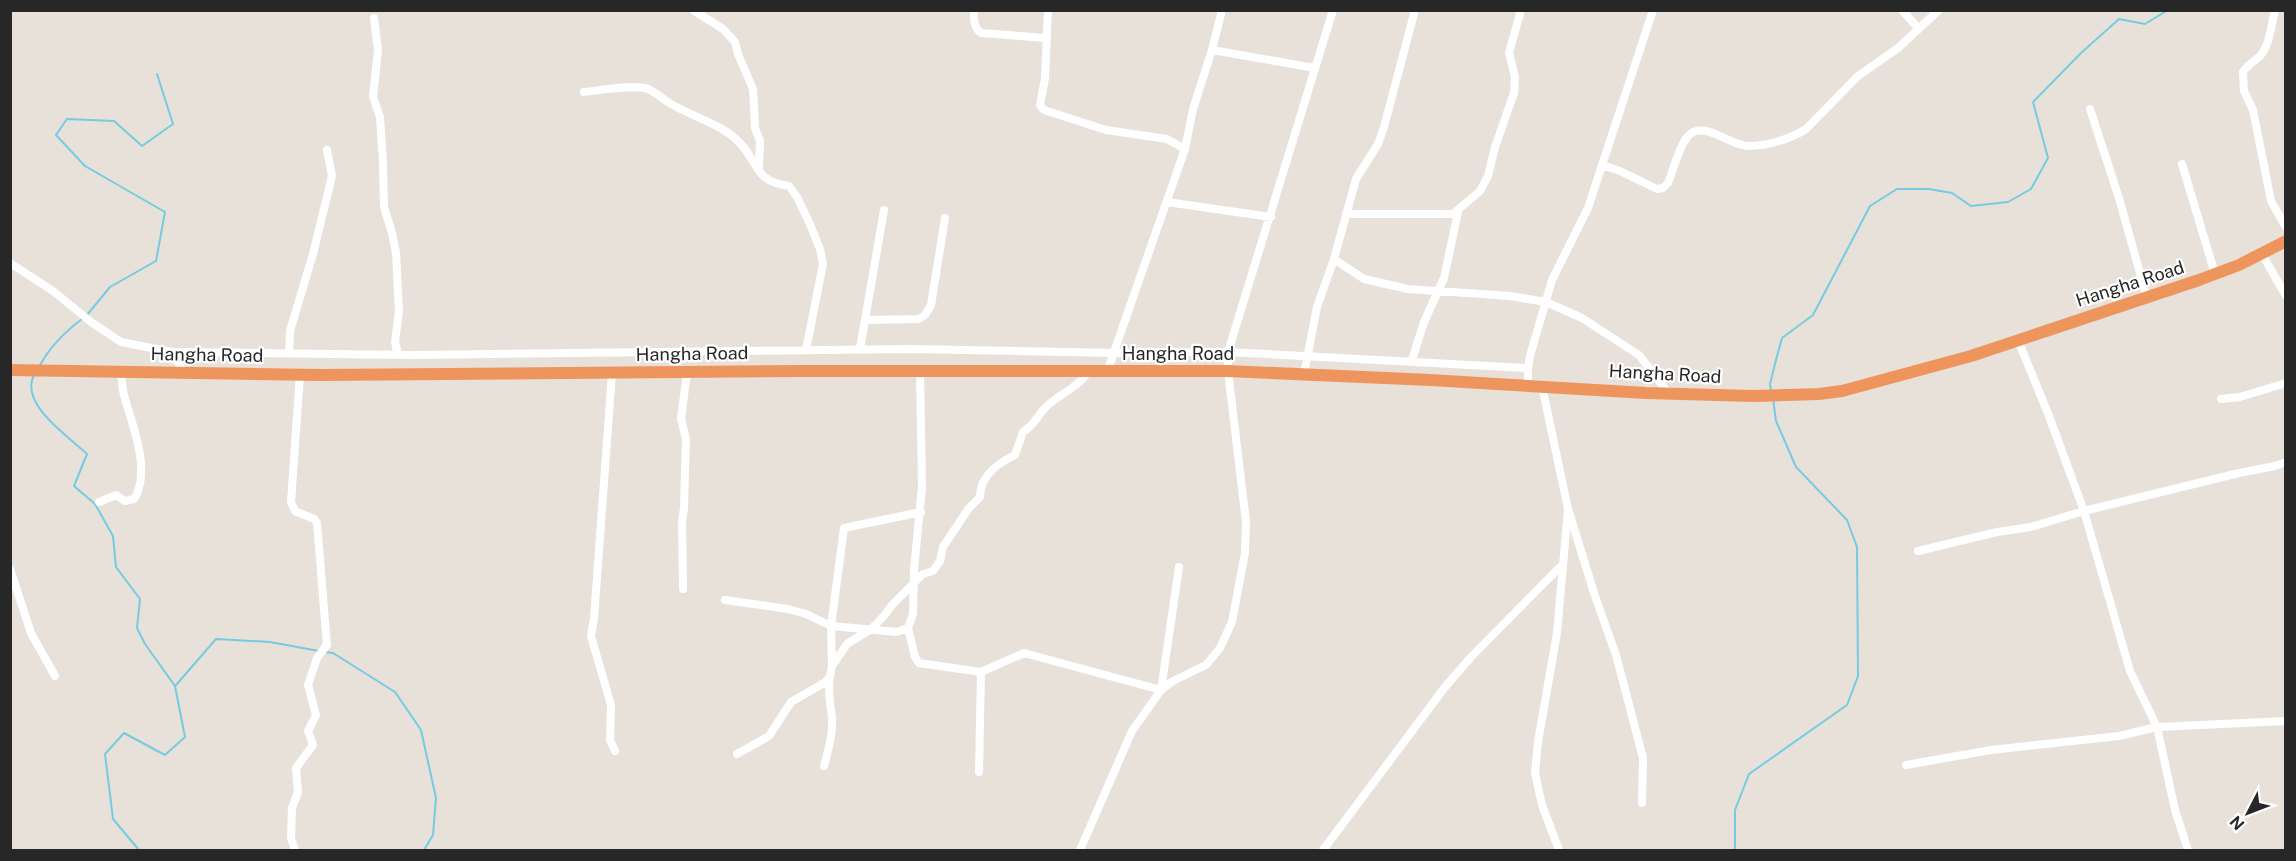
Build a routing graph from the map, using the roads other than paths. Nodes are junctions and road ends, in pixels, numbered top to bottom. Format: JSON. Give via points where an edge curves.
{"nodes":[{"id":1,"x":693,"y":10,"type":"edge"},
{"id":2,"x":974,"y":10,"type":"edge"},
{"id":3,"x":1048,"y":10,"type":"edge"},
{"id":4,"x":1333,"y":10,"type":"edge"},
{"id":5,"x":1415,"y":10,"type":"edge"},
{"id":6,"x":1521,"y":10,"type":"edge"},
{"id":7,"x":1653,"y":10,"type":"edge"},
{"id":8,"x":1902,"y":10,"type":"edge"},
{"id":9,"x":1939,"y":10,"type":"edge"},
{"id":10,"x":2275,"y":10,"type":"edge"},
{"id":11,"x":1222,"y":11,"type":"edge"},
{"id":12,"x":374,"y":18,"type":"dead end"},
{"id":13,"x":1919,"y":29,"type":"junction"},
{"id":14,"x":1046,"y":38,"type":"junction"},
{"id":15,"x":1212,"y":50,"type":"junction"},
{"id":16,"x":1315,"y":68,"type":"junction"},
{"id":17,"x":584,"y":92,"type":"dead end"},
{"id":18,"x":2090,"y":109,"type":"dead end"},
{"id":19,"x":1185,"y":149,"type":"junction"},
{"id":20,"x":327,"y":150,"type":"dead end"},
{"id":21,"x":2182,"y":164,"type":"dead end"},
{"id":22,"x":1602,"y":165,"type":"junction"},
{"id":23,"x":759,"y":173,"type":"junction"},
{"id":24,"x":1167,"y":202,"type":"junction"},
{"id":25,"x":884,"y":210,"type":"dead end"},
{"id":26,"x":1458,"y":212,"type":"junction"},
{"id":27,"x":1346,"y":214,"type":"junction"},
{"id":28,"x":1271,"y":217,"type":"junction"},
{"id":29,"x":945,"y":218,"type":"dead end"},
{"id":30,"x":2286,"y":227,"type":"edge"},
{"id":31,"x":2286,"y":241,"type":"edge"},
{"id":32,"x":2262,"y":254,"type":"junction"},
{"id":33,"x":1335,"y":259,"type":"junction"},
{"id":34,"x":10,"y":263,"type":"edge"},
{"id":35,"x":2215,"y":274,"type":"junction"},
{"id":36,"x":1438,"y":292,"type":"junction"},
{"id":37,"x":2286,"y":296,"type":"edge"},
{"id":38,"x":2146,"y":298,"type":"junction"},
{"id":39,"x":1546,"y":302,"type":"junction"},
{"id":40,"x":865,"y":320,"type":"junction"},
{"id":41,"x":2018,"y":340,"type":"junction"},
{"id":42,"x":860,"y":349,"type":"junction"},
{"id":43,"x":806,"y":350,"type":"junction"},
{"id":44,"x":172,"y":352,"type":"junction"},
{"id":45,"x":1228,"y":352,"type":"junction"},
{"id":46,"x":289,"y":353,"type":"junction"},
{"id":47,"x":1114,"y":353,"type":"junction"},
{"id":48,"x":398,"y":355,"type":"junction"},
{"id":49,"x":1307,"y":358,"type":"junction"},
{"id":50,"x":1412,"y":360,"type":"junction"},
{"id":51,"x":1528,"y":368,"type":"junction"},
{"id":52,"x":10,"y":370,"type":"edge"},
{"id":53,"x":920,"y":370,"type":"junction"},
{"id":54,"x":1228,"y":371,"type":"junction"},
{"id":55,"x":121,"y":372,"type":"junction"},
{"id":56,"x":687,"y":372,"type":"junction"},
{"id":57,"x":1088,"y":372,"type":"junction"},
{"id":58,"x":1107,"y":372,"type":"junction"},
{"id":59,"x":184,"y":373,"type":"junction"},
{"id":60,"x":612,"y":373,"type":"junction"},
{"id":61,"x":300,"y":374,"type":"junction"},
{"id":62,"x":1304,"y":375,"type":"junction"},
{"id":63,"x":2286,"y":384,"type":"edge"},
{"id":64,"x":1528,"y":385,"type":"junction"},
{"id":65,"x":1542,"y":386,"type":"junction"},
{"id":66,"x":1669,"y":394,"type":"junction"},
{"id":67,"x":2221,"y":399,"type":"dead end"},
{"id":68,"x":2286,"y":462,"type":"edge"},
{"id":69,"x":99,"y":502,"type":"dead end"},
{"id":70,"x":1568,"y":509,"type":"junction"},
{"id":71,"x":2084,"y":511,"type":"junction"},
{"id":72,"x":921,"y":512,"type":"junction"},
{"id":73,"x":1918,"y":551,"type":"dead end"},
{"id":74,"x":1563,"y":564,"type":"junction"},
{"id":75,"x":1179,"y":567,"type":"dead end"},
{"id":76,"x":10,"y":569,"type":"edge"},
{"id":77,"x":913,"y":585,"type":"junction"},
{"id":78,"x":683,"y":589,"type":"dead end"},
{"id":79,"x":725,"y":600,"type":"dead end"},
{"id":80,"x":831,"y":626,"type":"junction"},
{"id":81,"x":908,"y":628,"type":"junction"},
{"id":82,"x":871,"y":629,"type":"junction"},
{"id":83,"x":832,"y":666,"type":"junction"},
{"id":84,"x":981,"y":672,"type":"junction"},
{"id":85,"x":55,"y":676,"type":"dead end"},
{"id":86,"x":830,"y":677,"type":"junction"},
{"id":87,"x":1161,"y":690,"type":"junction"},
{"id":88,"x":2286,"y":721,"type":"edge"},
{"id":89,"x":2157,"y":727,"type":"junction"},
{"id":90,"x":615,"y":751,"type":"dead end"},
{"id":91,"x":737,"y":754,"type":"dead end"},
{"id":92,"x":1906,"y":765,"type":"dead end"},
{"id":93,"x":824,"y":766,"type":"dead end"},
{"id":94,"x":979,"y":772,"type":"dead end"},
{"id":95,"x":1642,"y":803,"type":"dead end"},
{"id":96,"x":295,"y":850,"type":"edge"},
{"id":97,"x":1080,"y":850,"type":"edge"},
{"id":98,"x":1323,"y":850,"type":"edge"},
{"id":99,"x":1559,"y":850,"type":"edge"},
{"id":100,"x":2188,"y":850,"type":"edge"}],
"edges":[{"from":1,"to":23,"type":"street","via":[[723,29],[735,42],[753,90],[755,128],[760,141]]},
{"from":2,"to":14,"type":"street","via":[[974,21],[981,33]]},
{"from":3,"to":14,"type":"street"},
{"from":4,"to":16,"type":"street"},
{"from":5,"to":27,"type":"street","via":[[1384,127],[1356,179]]},
{"from":6,"to":26,"type":"street","via":[[1509,53],[1515,93],[1485,184]]},
{"from":7,"to":22,"type":"street"},
{"from":8,"to":13,"type":"street"},
{"from":9,"to":13,"type":"street"},
{"from":10,"to":30,"type":"street","via":[[2265,49],[2243,72],[2244,91],[2253,110],[2271,201]]},
{"from":11,"to":15,"type":"street"},
{"from":12,"to":48,"type":"street","via":[[378,50],[373,97],[380,117],[384,207],[396,254]]},
{"from":13,"to":22,"type":"street","via":[[1858,76],[1797,135],[1746,146],[1694,131],[1686,138],[1668,183],[1657,189]]},
{"from":14,"to":19,"type":"street","via":[[1040,105],[1044,110],[1106,130],[1167,139]]},
{"from":15,"to":16,"type":"street"},
{"from":15,"to":19,"type":"street"},
{"from":16,"to":28,"type":"street"},
{"from":17,"to":23,"type":"street","via":[[646,88],[701,120],[722,127],[740,143]]},
{"from":18,"to":38,"type":"street"},
{"from":19,"to":24,"type":"street"},
{"from":20,"to":46,"type":"street","via":[[333,177],[290,331]]},
{"from":21,"to":35,"type":"street"},
{"from":22,"to":39,"type":"street","via":[[1581,227],[1552,280]]},
{"from":23,"to":43,"type":"street","via":[[776,184],[789,186],[820,249],[823,264]]},
{"from":24,"to":28,"type":"street"},
{"from":24,"to":47,"type":"street"},
{"from":25,"to":40,"type":"street"},
{"from":26,"to":27,"type":"street"},
{"from":26,"to":36,"type":"street"},
{"from":27,"to":33,"type":"street"},
{"from":28,"to":45,"type":"street"},
{"from":29,"to":40,"type":"street","via":[[931,305],[925,315],[919,319]]},
{"from":31,"to":32,"type":"highway","name":"Hangha Road"},
{"from":32,"to":35,"type":"highway","name":"Hangha Road"},
{"from":32,"to":37,"type":"street"},
{"from":33,"to":36,"type":"street","via":[[1364,279]]},
{"from":33,"to":49,"type":"street","via":[[1317,308]]},
{"from":34,"to":44,"type":"street","via":[[121,342]]},
{"from":35,"to":38,"type":"highway","name":"Hangha Road"},
{"from":36,"to":39,"type":"street"},
{"from":36,"to":50,"type":"street"},
{"from":38,"to":41,"type":"highway","name":"Hangha Road"},
{"from":39,"to":51,"type":"street"},
{"from":39,"to":66,"type":"street","via":[[1582,318],[1640,355]]},
{"from":40,"to":42,"type":"street"},
{"from":41,"to":66,"type":"highway","name":"Hangha Road","via":[[1842,391],[1786,396]]},
{"from":41,"to":71,"type":"street"},
{"from":42,"to":43,"type":"street"},
{"from":42,"to":47,"type":"street"},
{"from":43,"to":48,"type":"street"},
{"from":44,"to":46,"type":"street"},
{"from":44,"to":59,"type":"street"},
{"from":45,"to":47,"type":"street"},
{"from":45,"to":49,"type":"street"},
{"from":45,"to":54,"type":"street"},
{"from":46,"to":48,"type":"street"},
{"from":47,"to":58,"type":"street"},
{"from":49,"to":50,"type":"street"},
{"from":49,"to":62,"type":"street"},
{"from":50,"to":51,"type":"street"},
{"from":51,"to":64,"type":"street"},
{"from":52,"to":55,"type":"highway","name":"Hangha Road"},
{"from":53,"to":56,"type":"highway","name":"Hangha Road"},
{"from":53,"to":57,"type":"highway","name":"Hangha Road"},
{"from":53,"to":72,"type":"street"},
{"from":54,"to":58,"type":"highway","name":"Hangha Road"},
{"from":54,"to":62,"type":"highway","name":"Hangha Road"},
{"from":54,"to":87,"type":"street","via":[[1246,522],[1245,553],[1232,622],[1220,648],[1206,665]]},
{"from":55,"to":59,"type":"highway","name":"Hangha Road"},
{"from":55,"to":69,"type":"street","via":[[123,394],[139,446],[141,488],[134,499],[125,501],[116,495]]},
{"from":56,"to":60,"type":"highway","name":"Hangha Road"},
{"from":56,"to":78,"type":"street","via":[[681,419],[686,440]]},
{"from":57,"to":58,"type":"highway","name":"Hangha Road"},
{"from":57,"to":77,"type":"street","via":[[1051,402],[1032,427],[1023,432],[1015,455],[986,475],[980,497],[943,548],[940,561]]},
{"from":59,"to":61,"type":"highway","name":"Hangha Road"},
{"from":60,"to":61,"type":"highway","name":"Hangha Road"},
{"from":60,"to":90,"type":"street","via":[[591,636],[611,705],[610,740]]},
{"from":61,"to":96,"type":"street","via":[[291,502],[295,511],[318,524],[327,645],[317,658],[308,685],[316,715],[308,731],[313,745],[296,768],[291,838]]},
{"from":62,"to":64,"type":"highway","name":"Hangha Road"},
{"from":63,"to":67,"type":"street"},
{"from":64,"to":65,"type":"highway","name":"Hangha Road"},
{"from":65,"to":66,"type":"highway","name":"Hangha Road"},
{"from":65,"to":70,"type":"street"},
{"from":68,"to":71,"type":"street"},
{"from":70,"to":74,"type":"street"},
{"from":70,"to":95,"type":"street","via":[[1616,655],[1643,758]]},
{"from":71,"to":73,"type":"street","via":[[2031,527]]},
{"from":71,"to":89,"type":"street","via":[[2130,671]]},
{"from":72,"to":77,"type":"street"},
{"from":72,"to":80,"type":"street","via":[[844,528]]},
{"from":74,"to":98,"type":"street","via":[[1445,687]]},
{"from":74,"to":99,"type":"street","via":[[1557,633],[1535,773]]},
{"from":75,"to":87,"type":"street"},
{"from":76,"to":85,"type":"street","via":[[31,633]]},
{"from":77,"to":81,"type":"street","via":[[913,614]]},
{"from":77,"to":82,"type":"street"},
{"from":79,"to":80,"type":"street","via":[[788,609]]},
{"from":80,"to":82,"type":"street"},
{"from":80,"to":83,"type":"street"},
{"from":81,"to":82,"type":"street","via":[[897,632]]},
{"from":81,"to":84,"type":"street","via":[[919,663]]},
{"from":82,"to":83,"type":"street","via":[[847,644]]},
{"from":83,"to":86,"type":"street"},
{"from":84,"to":87,"type":"street","via":[[1024,653]]},
{"from":84,"to":94,"type":"street"},
{"from":86,"to":91,"type":"street","via":[[791,702],[769,736]]},
{"from":86,"to":93,"type":"street","via":[[832,720]]},
{"from":87,"to":97,"type":"street","via":[[1132,731]]},
{"from":88,"to":89,"type":"street"},
{"from":89,"to":92,"type":"street","via":[[2119,736],[1990,750]]},
{"from":89,"to":100,"type":"street"}]}
